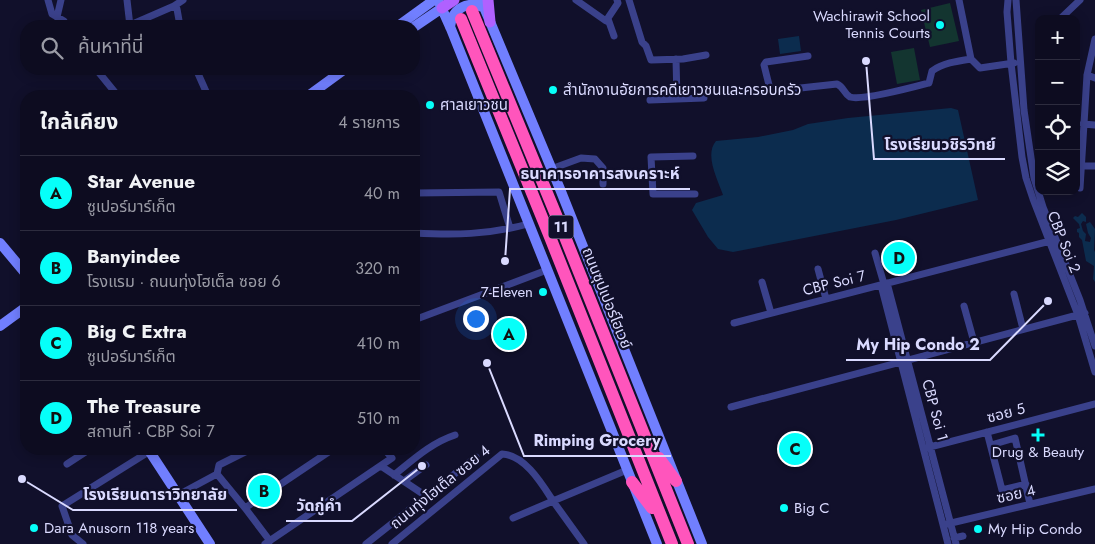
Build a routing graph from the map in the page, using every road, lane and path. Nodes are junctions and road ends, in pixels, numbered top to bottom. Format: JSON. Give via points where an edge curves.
{"nodes":[{"id":1,"x":48,"y":0,"type":"edge"},
{"id":2,"x":61,"y":0,"type":"edge"},
{"id":3,"x":127,"y":0,"type":"edge"},
{"id":4,"x":183,"y":0,"type":"edge"},
{"id":5,"x":454,"y":0,"type":"edge"},
{"id":6,"x":576,"y":0,"type":"edge"},
{"id":7,"x":618,"y":0,"type":"edge"},
{"id":8,"x":629,"y":0,"type":"edge"},
{"id":9,"x":959,"y":0,"type":"edge"},
{"id":10,"x":1008,"y":0,"type":"edge"},
{"id":11,"x":1016,"y":0,"type":"edge"},
{"id":12,"x":1080,"y":0,"type":"edge"},
{"id":13,"x":438,"y":3,"type":"edge"},
{"id":14,"x":484,"y":3,"type":"edge"},
{"id":15,"x":174,"y":6,"type":"junction"},
{"id":16,"x":472,"y":11,"type":"dead end"},
{"id":17,"x":1064,"y":15,"type":"edge"},
{"id":18,"x":57,"y":17,"type":"junction"},
{"id":19,"x":461,"y":19,"type":"dead end"},
{"id":20,"x":608,"y":19,"type":"junction"},
{"id":21,"x":61,"y":20,"type":"edge"},
{"id":22,"x":129,"y":20,"type":"edge"},
{"id":23,"x":142,"y":20,"type":"edge"},
{"id":24,"x":179,"y":20,"type":"edge"},
{"id":25,"x":408,"y":20,"type":"edge"},
{"id":26,"x":420,"y":21,"type":"edge"},
{"id":27,"x":490,"y":22,"type":"joint"},
{"id":28,"x":450,"y":27,"type":"junction"},
{"id":29,"x":614,"y":36,"type":"dead end"},
{"id":30,"x":1095,"y":39,"type":"edge"},
{"id":31,"x":706,"y":55,"type":"dead end"},
{"id":32,"x":808,"y":56,"type":"dead end"},
{"id":33,"x":676,"y":59,"type":"junction"},
{"id":34,"x":971,"y":59,"type":"junction"},
{"id":35,"x":1020,"y":62,"type":"junction"},
{"id":36,"x":1011,"y":63,"type":"junction"},
{"id":37,"x":101,"y":75,"type":"edge"},
{"id":38,"x":199,"y":75,"type":"edge"},
{"id":39,"x":338,"y":75,"type":"edge"},
{"id":40,"x":1087,"y":75,"type":"junction"},
{"id":41,"x":1095,"y":78,"type":"edge"},
{"id":42,"x":113,"y":90,"type":"edge"},
{"id":43,"x":205,"y":90,"type":"edge"},
{"id":44,"x":316,"y":90,"type":"edge"},
{"id":45,"x":704,"y":98,"type":"dead end"},
{"id":46,"x":676,"y":99,"type":"junction"},
{"id":47,"x":650,"y":100,"type":"dead end"},
{"id":48,"x":1083,"y":124,"type":"junction"},
{"id":49,"x":1095,"y":125,"type":"edge"},
{"id":50,"x":693,"y":156,"type":"dead end"},
{"id":51,"x":1081,"y":166,"type":"junction"},
{"id":52,"x":1095,"y":166,"type":"edge"},
{"id":53,"x":551,"y":169,"type":"junction"},
{"id":54,"x":652,"y":173,"type":"junction"},
{"id":55,"x":603,"y":174,"type":"junction"},
{"id":56,"x":603,"y":184,"type":"dead end"},
{"id":57,"x":1080,"y":188,"type":"dead end"},
{"id":58,"x":420,"y":193,"type":"edge"},
{"id":59,"x":695,"y":194,"type":"dead end"},
{"id":60,"x":528,"y":224,"type":"junction"},
{"id":61,"x":510,"y":228,"type":"junction"},
{"id":62,"x":420,"y":233,"type":"edge"},
{"id":63,"x":1053,"y":240,"type":"junction"},
{"id":64,"x":0,"y":243,"type":"edge"},
{"id":65,"x":875,"y":253,"type":"dead end"},
{"id":66,"x":20,"y":267,"type":"edge"},
{"id":67,"x":546,"y":267,"type":"junction"},
{"id":68,"x":818,"y":269,"type":"dead end"},
{"id":69,"x":762,"y":282,"type":"dead end"},
{"id":70,"x":884,"y":284,"type":"junction"},
{"id":71,"x":487,"y":290,"type":"junction"},
{"id":72,"x":1014,"y":294,"type":"dead end"},
{"id":73,"x":826,"y":299,"type":"junction"},
{"id":74,"x":964,"y":306,"type":"dead end"},
{"id":75,"x":20,"y":311,"type":"edge"},
{"id":76,"x":420,"y":313,"type":"edge"},
{"id":77,"x":771,"y":313,"type":"junction"},
{"id":78,"x":1082,"y":314,"type":"junction"},
{"id":79,"x":420,"y":318,"type":"edge"},
{"id":80,"x":734,"y":323,"type":"dead end"},
{"id":81,"x":0,"y":326,"type":"edge"},
{"id":82,"x":1023,"y":329,"type":"junction"},
{"id":83,"x":974,"y":342,"type":"junction"},
{"id":84,"x":1095,"y":346,"type":"edge"},
{"id":85,"x":904,"y":362,"type":"junction"},
{"id":86,"x":1095,"y":372,"type":"edge"},
{"id":87,"x":1095,"y":404,"type":"edge"},
{"id":88,"x":732,"y":407,"type":"dead end"},
{"id":89,"x":987,"y":432,"type":"junction"},
{"id":90,"x":455,"y":435,"type":"dead end"},
{"id":91,"x":648,"y":444,"type":"junction"},
{"id":92,"x":991,"y":445,"type":"junction"},
{"id":93,"x":927,"y":448,"type":"junction"},
{"id":94,"x":420,"y":453,"type":"edge"},
{"id":95,"x":81,"y":455,"type":"edge"},
{"id":96,"x":141,"y":455,"type":"edge"},
{"id":97,"x":152,"y":455,"type":"edge"},
{"id":98,"x":239,"y":455,"type":"edge"},
{"id":99,"x":324,"y":455,"type":"edge"},
{"id":100,"x":389,"y":455,"type":"edge"},
{"id":101,"x":418,"y":455,"type":"edge"},
{"id":102,"x":476,"y":457,"type":"dead end"},
{"id":103,"x":67,"y":464,"type":"dead end"},
{"id":104,"x":426,"y":465,"type":"dead end"},
{"id":105,"x":380,"y":466,"type":"junction"},
{"id":106,"x":627,"y":470,"type":"junction"},
{"id":107,"x":217,"y":474,"type":"junction"},
{"id":108,"x":394,"y":475,"type":"junction"},
{"id":109,"x":404,"y":481,"type":"junction"},
{"id":110,"x":676,"y":481,"type":"junction"},
{"id":111,"x":632,"y":482,"type":"junction"},
{"id":112,"x":1026,"y":484,"type":"junction"},
{"id":113,"x":1095,"y":489,"type":"edge"},
{"id":114,"x":178,"y":495,"type":"junction"},
{"id":115,"x":426,"y":496,"type":"junction"},
{"id":116,"x":553,"y":501,"type":"junction"},
{"id":117,"x":1030,"y":504,"type":"junction"},
{"id":118,"x":245,"y":508,"type":"junction"},
{"id":119,"x":513,"y":518,"type":"dead end"},
{"id":120,"x":662,"y":520,"type":"junction"},
{"id":121,"x":947,"y":524,"type":"junction"},
{"id":122,"x":963,"y":536,"type":"dead end"},
{"id":123,"x":955,"y":541,"type":"edge"},
{"id":124,"x":267,"y":543,"type":"edge"},
{"id":125,"x":83,"y":544,"type":"edge"},
{"id":126,"x":210,"y":544,"type":"edge"},
{"id":127,"x":366,"y":544,"type":"edge"},
{"id":128,"x":392,"y":544,"type":"edge"},
{"id":129,"x":584,"y":544,"type":"edge"},
{"id":130,"x":657,"y":544,"type":"edge"},
{"id":131,"x":672,"y":544,"type":"edge"},
{"id":132,"x":688,"y":544,"type":"edge"},
{"id":133,"x":702,"y":544,"type":"edge"},
{"id":134,"x":948,"y":544,"type":"edge"}],
"edges":[{"from":1,"to":18,"type":"street","via":[[52,14]]},
{"from":2,"to":18,"type":"street"},
{"from":3,"to":22,"type":"street"},
{"from":4,"to":15,"type":"street"},
{"from":5,"to":13,"type":"main road"},
{"from":6,"to":20,"type":"street"},
{"from":7,"to":20,"type":"street"},
{"from":8,"to":33,"type":"street","via":[[651,60]]},
{"from":9,"to":34,"type":"street"},
{"from":10,"to":36,"type":"street","name":"CBP Soi 2"},
{"from":11,"to":35,"type":"street","name":"CBP Soi 2"},
{"from":12,"to":17,"type":"street"},
{"from":13,"to":25,"type":"main road"},
{"from":13,"to":26,"type":"main road"},
{"from":13,"to":28,"type":"main road"},
{"from":14,"to":27,"type":"main road"},
{"from":14,"to":28,"type":"main road","via":[[471,3],[456,10]]},
{"from":15,"to":23,"type":"street"},
{"from":15,"to":24,"type":"street"},
{"from":16,"to":91,"type":"highway","name":"ถนนซุปเปอร์ไฮเวย์","number":"11"},
{"from":18,"to":21,"type":"street"},
{"from":19,"to":120,"type":"highway","name":"ถนนซุปเปอร์ไฮเวย์","number":"11"},
{"from":20,"to":29,"type":"street"},
{"from":27,"to":53,"type":"main road"},
{"from":28,"to":60,"type":"main road"},
{"from":30,"to":40,"type":"street"},
{"from":31,"to":33,"type":"street"},
{"from":32,"to":34,"type":"street","via":[[766,62],[764,66],[770,89],[837,84],[852,98],[864,97],[929,83],[932,71],[938,67]]},
{"from":33,"to":46,"type":"street"},
{"from":34,"to":36,"type":"street","via":[[980,68]]},
{"from":35,"to":36,"type":"street"},
{"from":35,"to":63,"type":"street","name":"CBP Soi 2","via":[[1030,161]]},
{"from":36,"to":63,"type":"street","name":"CBP Soi 2","via":[[1022,157],[1033,200]]},
{"from":37,"to":42,"type":"street"},
{"from":38,"to":43,"type":"street"},
{"from":39,"to":44,"type":"main road"},
{"from":40,"to":41,"type":"street"},
{"from":40,"to":48,"type":"street"},
{"from":45,"to":46,"type":"street"},
{"from":46,"to":47,"type":"street"},
{"from":48,"to":49,"type":"street"},
{"from":48,"to":51,"type":"street"},
{"from":50,"to":54,"type":"street","via":[[652,157]]},
{"from":51,"to":52,"type":"street"},
{"from":51,"to":57,"type":"street"},
{"from":53,"to":55,"type":"street","via":[[590,157],[600,164]]},
{"from":53,"to":110,"type":"main road"},
{"from":54,"to":55,"type":"street"},
{"from":54,"to":59,"type":"street","via":[[653,194]]},
{"from":55,"to":56,"type":"street"},
{"from":58,"to":61,"type":"street","via":[[499,192]]},
{"from":60,"to":61,"type":"street"},
{"from":60,"to":67,"type":"main road"},
{"from":61,"to":62,"type":"street","via":[[457,235]]},
{"from":63,"to":70,"type":"street","name":"CBP Soi 7"},
{"from":63,"to":78,"type":"street","name":"CBP Soi 2"},
{"from":64,"to":66,"type":"main road"},
{"from":65,"to":70,"type":"street","name":"CBP Soi 1"},
{"from":67,"to":71,"type":"street"},
{"from":67,"to":106,"type":"main road"},
{"from":68,"to":73,"type":"street"},
{"from":69,"to":77,"type":"street"},
{"from":70,"to":73,"type":"street","name":"CBP Soi 7"},
{"from":70,"to":85,"type":"street","name":"CBP Soi 1"},
{"from":71,"to":76,"type":"street"},
{"from":71,"to":79,"type":"street"},
{"from":72,"to":82,"type":"street"},
{"from":73,"to":77,"type":"street","name":"CBP Soi 7"},
{"from":74,"to":83,"type":"street"},
{"from":75,"to":81,"type":"main road"},
{"from":77,"to":80,"type":"street","name":"CBP Soi 7"},
{"from":78,"to":82,"type":"street"},
{"from":78,"to":84,"type":"street","name":"CBP Soi 2"},
{"from":78,"to":86,"type":"street","name":"CBP Soi 2"},
{"from":82,"to":83,"type":"street"},
{"from":83,"to":85,"type":"street"},
{"from":85,"to":88,"type":"street"},
{"from":85,"to":93,"type":"street","name":"CBP Soi 1"},
{"from":87,"to":89,"type":"street","name":"ซอย 5"},
{"from":89,"to":92,"type":"street"},
{"from":89,"to":93,"type":"street","name":"ซอย 5"},
{"from":90,"to":94,"type":"street"},
{"from":91,"to":110,"type":"highway"},
{"from":91,"to":132,"type":"highway","name":"ถนนซุปเปอร์ไฮเวย์","number":"11"},
{"from":92,"to":112,"type":"street","via":[[1002,490]]},
{"from":92,"to":112,"type":"street","via":[[1014,438]]},
{"from":93,"to":121,"type":"street","name":"CBP Soi 1"},
{"from":95,"to":103,"type":"street"},
{"from":96,"to":125,"type":"street","via":[[62,506],[72,535]]},
{"from":97,"to":114,"type":"main road"},
{"from":98,"to":107,"type":"street","via":[[219,465]]},
{"from":99,"to":118,"type":"street"},
{"from":100,"to":105,"type":"street","via":[[392,458]]},
{"from":101,"to":108,"type":"street"},
{"from":102,"to":115,"type":"street"},
{"from":104,"to":109,"type":"street"},
{"from":105,"to":108,"type":"street"},
{"from":105,"to":124,"type":"street"},
{"from":106,"to":111,"type":"main road"},
{"from":106,"to":116,"type":"street"},
{"from":107,"to":114,"type":"street"},
{"from":107,"to":118,"type":"street"},
{"from":108,"to":109,"type":"street"},
{"from":109,"to":115,"type":"street"},
{"from":110,"to":133,"type":"main road"},
{"from":111,"to":120,"type":"highway"},
{"from":111,"to":130,"type":"main road"},
{"from":112,"to":117,"type":"street"},
{"from":113,"to":117,"type":"street","name":"ซอย 4"},
{"from":114,"to":126,"type":"main road"},
{"from":115,"to":127,"type":"street"},
{"from":116,"to":119,"type":"street"},
{"from":116,"to":128,"type":"street","name":"ถนนทุ่งโฮเต็ล ซอย 4","via":[[536,476],[512,454],[502,454]]},
{"from":116,"to":129,"type":"street","name":"ถนนทุ่งโฮเต็ล ซอย 4"},
{"from":117,"to":121,"type":"street","name":"ซอย 4"},
{"from":118,"to":124,"type":"street"},
{"from":120,"to":131,"type":"highway","name":"ถนนซุปเปอร์ไฮเวย์","number":"11"},
{"from":121,"to":123,"type":"street","name":"CBP Soi 1"},
{"from":121,"to":134,"type":"street","name":"CBP Soi 1"},
{"from":122,"to":123,"type":"street"}]}
